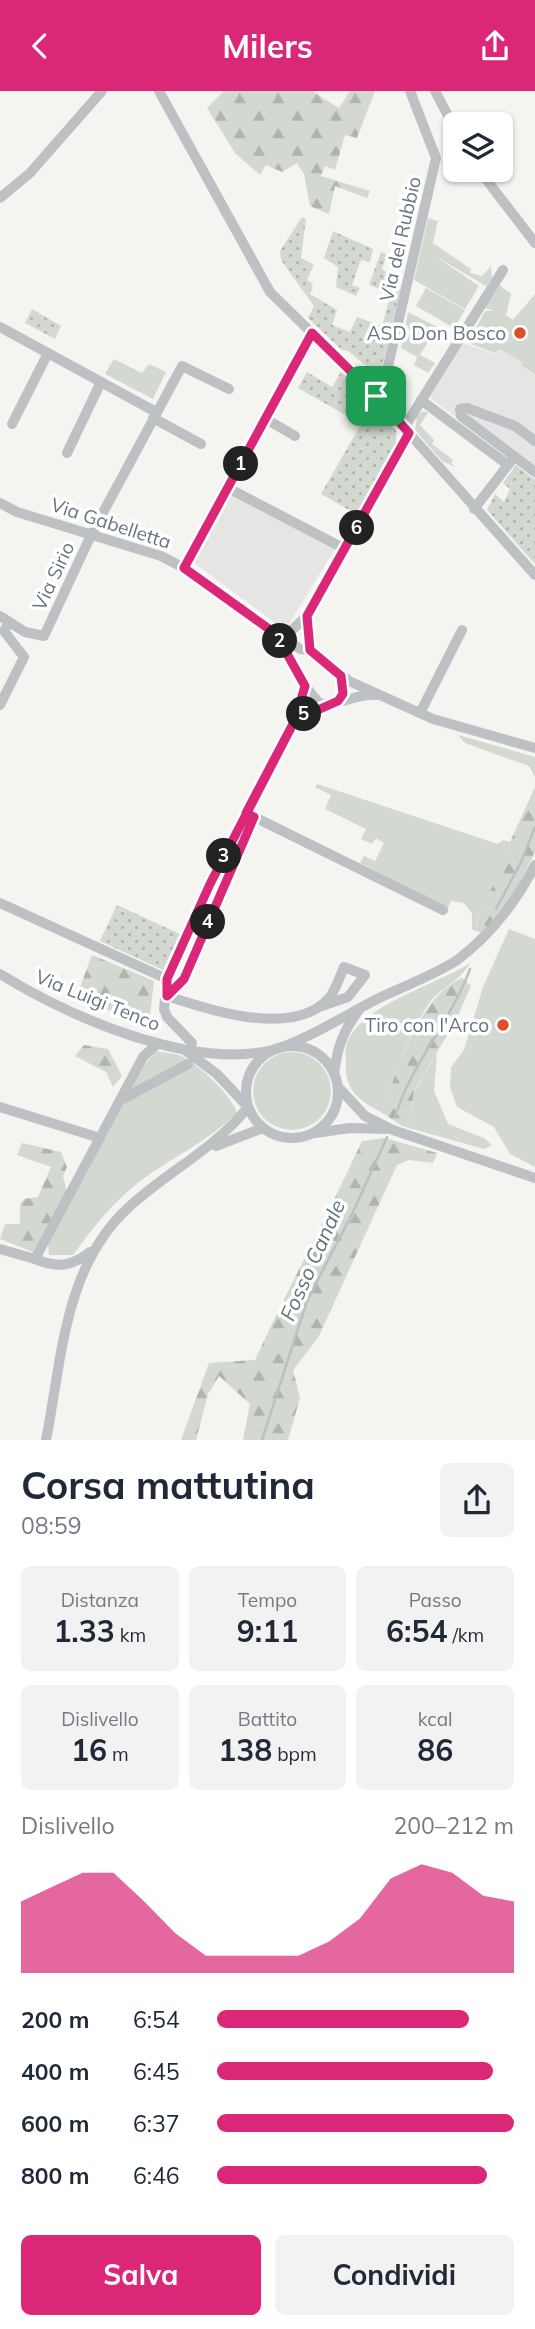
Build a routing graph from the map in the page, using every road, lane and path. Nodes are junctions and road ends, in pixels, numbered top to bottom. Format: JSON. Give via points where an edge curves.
{"nodes":[{"id":1,"x":102,"y":91,"type":"edge"},
{"id":2,"x":159,"y":91,"type":"edge"},
{"id":3,"x":410,"y":91,"type":"edge"},
{"id":4,"x":435,"y":91,"type":"edge"},
{"id":5,"x":446,"y":112,"type":"edge"},
{"id":6,"x":489,"y":182,"type":"edge"},
{"id":7,"x":0,"y":198,"type":"edge"},
{"id":8,"x":535,"y":243,"type":"edge"},
{"id":9,"x":503,"y":270,"type":"dead end"},
{"id":10,"x":0,"y":327,"type":"edge"},
{"id":11,"x":312,"y":333,"type":"junction"},
{"id":12,"x":48,"y":353,"type":"junction"},
{"id":13,"x":101,"y":382,"type":"junction"},
{"id":14,"x":229,"y":389,"type":"dead end"},
{"id":15,"x":376,"y":396,"type":"junction"},
{"id":16,"x":421,"y":400,"type":"junction"},
{"id":17,"x":155,"y":415,"type":"junction"},
{"id":18,"x":266,"y":419,"type":"junction"},
{"id":19,"x":12,"y":424,"type":"dead end"},
{"id":20,"x":407,"y":431,"type":"junction"},
{"id":21,"x":295,"y":436,"type":"dead end"},
{"id":22,"x":535,"y":441,"type":"edge"},
{"id":23,"x":201,"y":444,"type":"dead end"},
{"id":24,"x":67,"y":453,"type":"dead end"},
{"id":25,"x":512,"y":461,"type":"junction"},
{"id":26,"x":535,"y":472,"type":"edge"},
{"id":27,"x":228,"y":488,"type":"junction"},
{"id":28,"x":0,"y":503,"type":"edge"},
{"id":29,"x":474,"y":509,"type":"junction"},
{"id":30,"x":92,"y":533,"type":"junction"},
{"id":31,"x":345,"y":549,"type":"junction"},
{"id":32,"x":184,"y":568,"type":"junction"},
{"id":33,"x":535,"y":575,"type":"edge"},
{"id":34,"x":4,"y":620,"type":"edge"},
{"id":35,"x":304,"y":620,"type":"junction"},
{"id":36,"x":462,"y":630,"type":"dead end"},
{"id":37,"x":276,"y":634,"type":"junction"},
{"id":38,"x":305,"y":649,"type":"junction"},
{"id":39,"x":292,"y":662,"type":"junction"},
{"id":40,"x":341,"y":676,"type":"junction"},
{"id":41,"x":305,"y":686,"type":"junction"},
{"id":42,"x":383,"y":696,"type":"junction"},
{"id":43,"x":332,"y":703,"type":"junction"},
{"id":44,"x":0,"y":705,"type":"edge"},
{"id":45,"x":420,"y":713,"type":"junction"},
{"id":46,"x":295,"y":720,"type":"junction"},
{"id":47,"x":535,"y":748,"type":"edge"},
{"id":48,"x":250,"y":815,"type":"junction"},
{"id":49,"x":535,"y":865,"type":"edge"},
{"id":50,"x":0,"y":903,"type":"edge"},
{"id":51,"x":443,"y":910,"type":"dead end"},
{"id":52,"x":0,"y":974,"type":"edge"},
{"id":53,"x":167,"y":979,"type":"junction"},
{"id":54,"x":167,"y":996,"type":"junction"},
{"id":55,"x":319,"y":1007,"type":"dead end"},
{"id":56,"x":360,"y":1008,"type":"junction"},
{"id":57,"x":158,"y":1043,"type":"junction"},
{"id":58,"x":189,"y":1047,"type":"junction"},
{"id":59,"x":274,"y":1049,"type":"junction"},
{"id":60,"x":188,"y":1064,"type":"dead end"},
{"id":61,"x":334,"y":1075,"type":"junction"},
{"id":62,"x":338,"y":1087,"type":"junction"},
{"id":63,"x":121,"y":1100,"type":"junction"},
{"id":64,"x":0,"y":1107,"type":"edge"},
{"id":65,"x":248,"y":1107,"type":"junction"},
{"id":66,"x":263,"y":1128,"type":"junction"},
{"id":67,"x":393,"y":1130,"type":"junction"},
{"id":68,"x":312,"y":1133,"type":"junction"},
{"id":69,"x":100,"y":1138,"type":"junction"},
{"id":70,"x":210,"y":1148,"type":"junction"},
{"id":71,"x":535,"y":1178,"type":"edge"},
{"id":72,"x":0,"y":1249,"type":"edge"},
{"id":73,"x":92,"y":1250,"type":"junction"},
{"id":74,"x":35,"y":1259,"type":"junction"},
{"id":75,"x":46,"y":1440,"type":"edge"}],
"edges":[{"from":1,"to":7,"type":"street","via":[[30,173]]},
{"from":2,"to":11,"type":"street","via":[[270,292]]},
{"from":3,"to":15,"type":"street","name":"Via del Rubbio","via":[[436,158],[385,379]]},
{"from":4,"to":5,"type":"street"},
{"from":6,"to":8,"type":"street"},
{"from":9,"to":16,"type":"street"},
{"from":10,"to":12,"type":"street"},
{"from":11,"to":15,"type":"street"},
{"from":11,"to":18,"type":"street"},
{"from":12,"to":13,"type":"street"},
{"from":12,"to":19,"type":"street"},
{"from":13,"to":17,"type":"street"},
{"from":13,"to":24,"type":"street"},
{"from":14,"to":17,"type":"street","via":[[182,366]]},
{"from":15,"to":20,"type":"street"},
{"from":16,"to":20,"type":"street"},
{"from":16,"to":25,"type":"street"},
{"from":17,"to":23,"type":"street"},
{"from":17,"to":30,"type":"street"},
{"from":18,"to":21,"type":"street"},
{"from":18,"to":27,"type":"street"},
{"from":20,"to":29,"type":"street"},
{"from":20,"to":31,"type":"street"},
{"from":22,"to":25,"type":"street","via":[[515,426],[460,409],[461,416]]},
{"from":25,"to":26,"type":"street"},
{"from":25,"to":29,"type":"street"},
{"from":27,"to":31,"type":"street"},
{"from":27,"to":32,"type":"street"},
{"from":28,"to":30,"type":"street","name":"Via Gabelletta"},
{"from":29,"to":33,"type":"street"},
{"from":30,"to":32,"type":"street","name":"Via Gabelletta"},
{"from":30,"to":34,"type":"street","name":"Via Sirio","via":[[44,636],[24,632]]},
{"from":31,"to":35,"type":"street"},
{"from":32,"to":37,"type":"street","name":"Via Gabelletta"},
{"from":34,"to":44,"type":"street","name":"Via Sirio","via":[[4,631],[24,657]]},
{"from":35,"to":37,"type":"street","via":[[291,631]]},
{"from":35,"to":38,"type":"street"},
{"from":36,"to":45,"type":"street"},
{"from":37,"to":38,"type":"street","name":"Via Gabelletta"},
{"from":37,"to":39,"type":"street","name":"Via Gabelletta"},
{"from":38,"to":39,"type":"street"},
{"from":38,"to":40,"type":"street","name":"Via Gabelletta"},
{"from":39,"to":41,"type":"street","name":"Via Gabelletta"},
{"from":40,"to":42,"type":"street","name":"Via Gabelletta"},
{"from":40,"to":43,"type":"street","via":[[344,687]]},
{"from":41,"to":43,"type":"street","name":"Via Gabelletta","via":[[314,699]]},
{"from":41,"to":46,"type":"street"},
{"from":42,"to":43,"type":"street","name":"Via Gabelletta","via":[[366,694]]},
{"from":42,"to":45,"type":"street","name":"Via Gabelletta"},
{"from":43,"to":46,"type":"street"},
{"from":45,"to":47,"type":"street","name":"Via Gabelletta"},
{"from":46,"to":48,"type":"street"},
{"from":48,"to":51,"type":"street"},
{"from":48,"to":53,"type":"street"},
{"from":48,"to":54,"type":"street","via":[[184,979]]},
{"from":49,"to":56,"type":"street","via":[[508,911],[474,948],[436,973]]},
{"from":50,"to":53,"type":"street"},
{"from":52,"to":57,"type":"street","name":"Via Luigi Tenco","via":[[72,1011]]},
{"from":53,"to":54,"type":"street"},
{"from":54,"to":55,"type":"street","via":[[227,1016],[277,1017]]},
{"from":54,"to":58,"type":"street","via":[[167,1017]]},
{"from":56,"to":59,"type":"street"},
{"from":56,"to":61,"type":"street","via":[[345,1028]]},
{"from":57,"to":58,"type":"street","name":"Via Luigi Tenco"},
{"from":57,"to":63,"type":"street","via":[[143,1057]]},
{"from":58,"to":59,"type":"street","name":"Via Luigi Tenco","via":[[231,1054]]},
{"from":58,"to":65,"type":"street","name":"Via Luigi Tenco"},
{"from":59,"to":61,"type":"street","via":[[288,1046],[316,1053]]},
{"from":59,"to":65,"type":"street","via":[[262,1057],[247,1080]]},
{"from":60,"to":63,"type":"street"},
{"from":61,"to":62,"type":"street"},
{"from":62,"to":67,"type":"street","via":[[365,1116]]},
{"from":62,"to":68,"type":"street","via":[[332,1114]]},
{"from":63,"to":69,"type":"street"},
{"from":64,"to":69,"type":"street"},
{"from":65,"to":66,"type":"street"},
{"from":65,"to":70,"type":"street"},
{"from":66,"to":68,"type":"street","via":[[287,1138]]},
{"from":66,"to":70,"type":"street"},
{"from":67,"to":68,"type":"street","via":[[350,1128]]},
{"from":67,"to":71,"type":"street"},
{"from":69,"to":74,"type":"street"},
{"from":70,"to":73,"type":"street","via":[[128,1207]]},
{"from":72,"to":74,"type":"street"},
{"from":73,"to":74,"type":"street","via":[[65,1266]]},
{"from":73,"to":75,"type":"street","via":[[72,1307]]}]}
